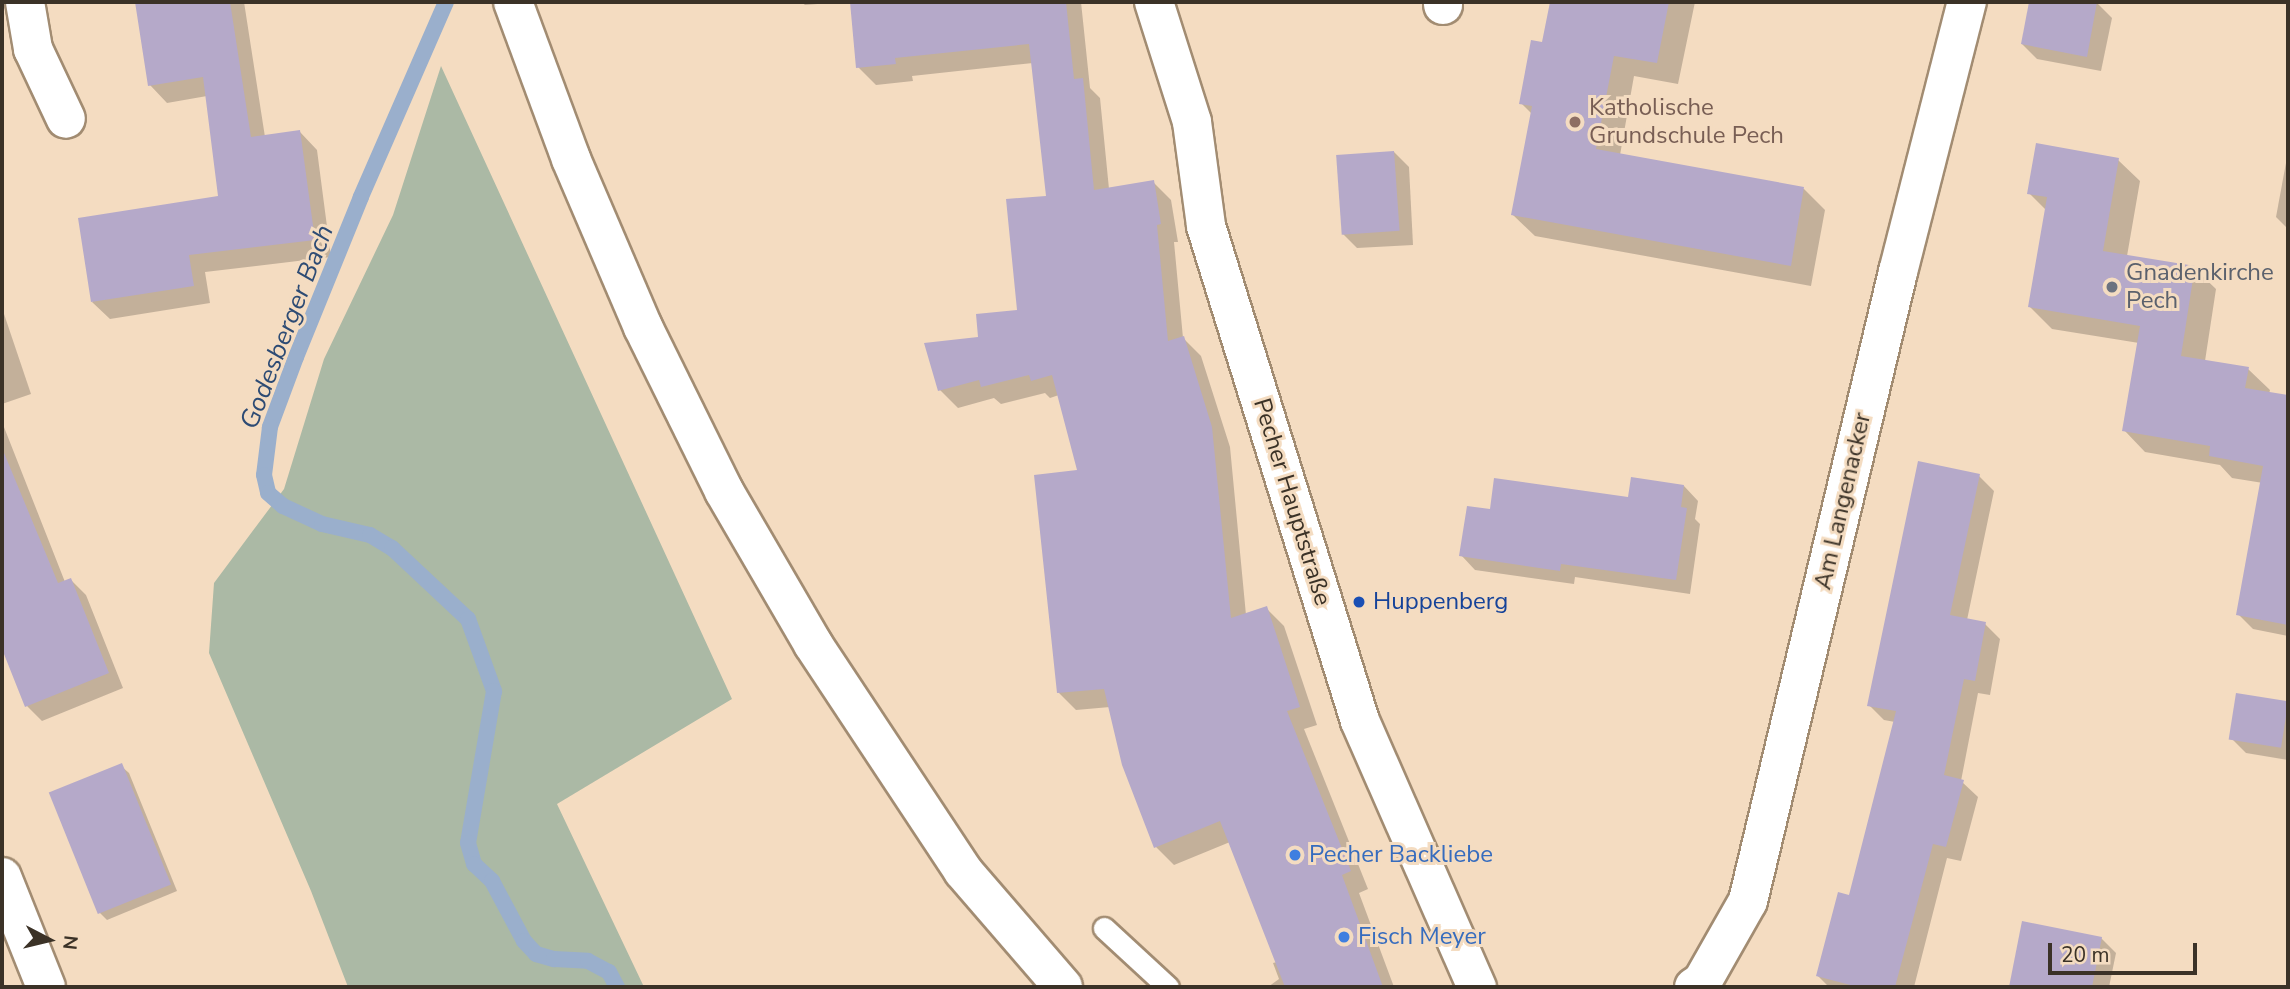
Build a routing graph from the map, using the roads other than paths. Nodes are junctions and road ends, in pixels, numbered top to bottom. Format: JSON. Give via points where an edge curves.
{"nodes":[{"id":1,"x":24,"y":2,"type":"edge"},
{"id":2,"x":513,"y":2,"type":"edge"},
{"id":3,"x":1154,"y":2,"type":"edge"},
{"id":4,"x":1967,"y":2,"type":"edge"},
{"id":5,"x":66,"y":119,"type":"dead end"},
{"id":6,"x":2,"y":877,"type":"edge"},
{"id":7,"x":1104,"y":928,"type":"dead end"},
{"id":8,"x":1703,"y":985,"type":"edge"},
{"id":9,"x":46,"y":987,"type":"edge"},
{"id":10,"x":1063,"y":987,"type":"edge"},
{"id":11,"x":1168,"y":987,"type":"edge"},
{"id":12,"x":1477,"y":987,"type":"edge"}],
"edges":[{"from":1,"to":5,"type":"street","via":[[33,49]]},
{"from":2,"to":10,"type":"street","via":[[571,159],[637,315],[724,491],[813,644],[963,871]]},
{"from":3,"to":12,"type":"street","name":"Pecher Hauptstraße","via":[[1192,122],[1206,226],[1360,721]]},
{"from":4,"to":8,"type":"street","name":"Am Langenacker","via":[[1748,901]]},
{"from":6,"to":9,"type":"street"},
{"from":7,"to":11,"type":"lane"}]}
